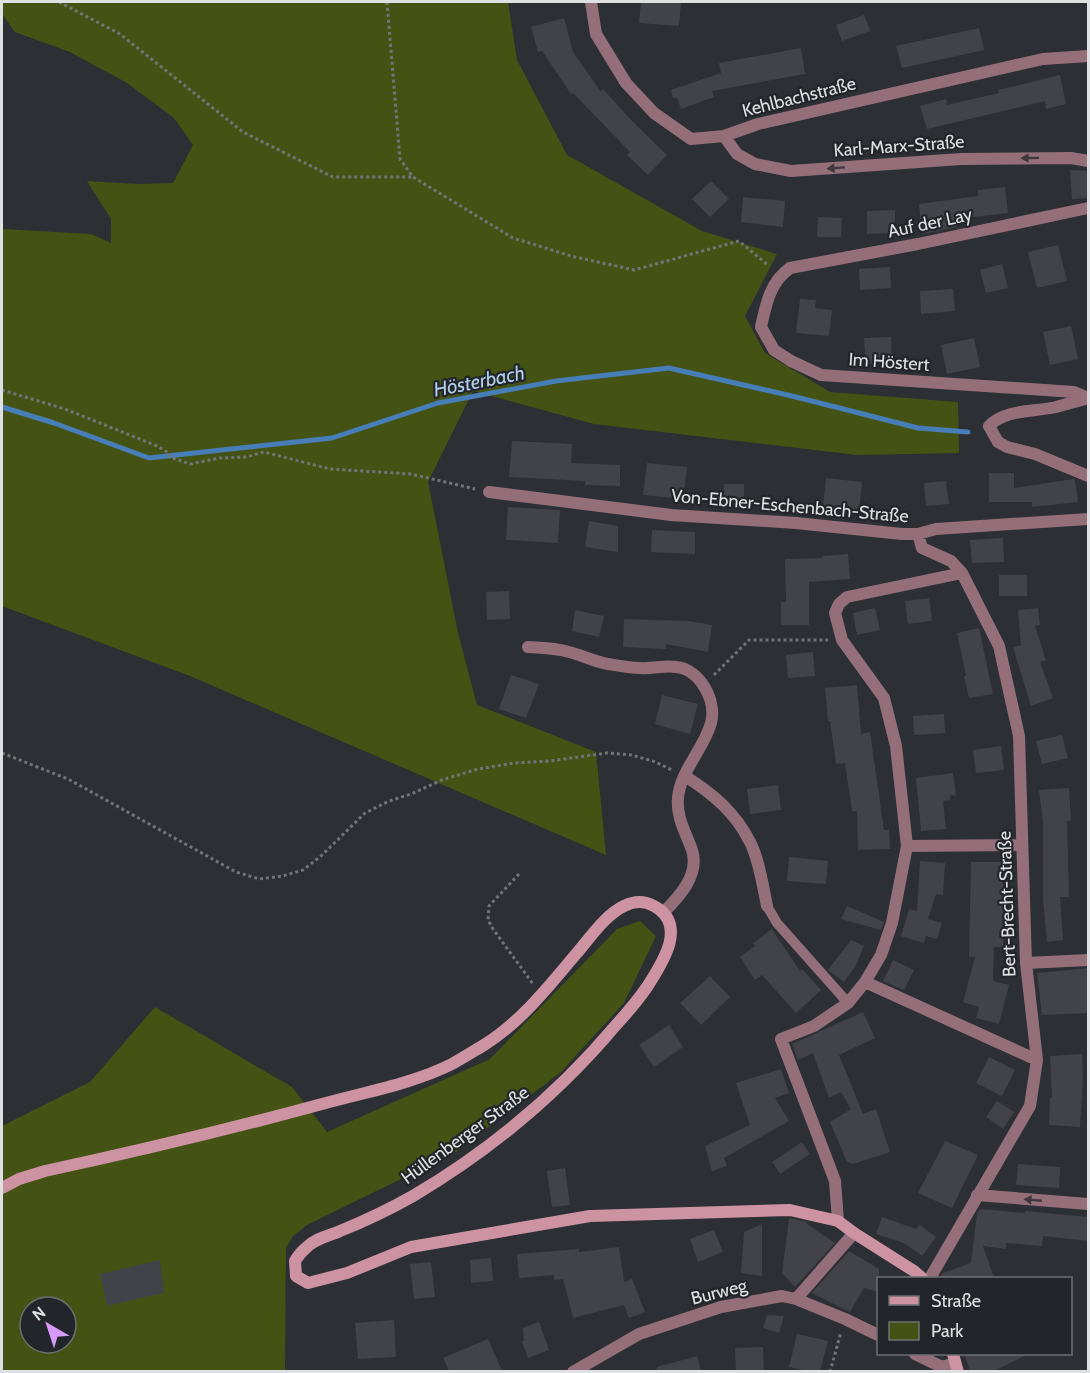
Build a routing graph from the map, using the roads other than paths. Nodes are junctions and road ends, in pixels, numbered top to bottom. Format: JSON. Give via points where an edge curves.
{"nodes":[{"id":1,"x":591,"y":2,"type":"edge"},
{"id":2,"x":1089,"y":56,"type":"edge"},
{"id":3,"x":724,"y":136,"type":"junction"},
{"id":4,"x":1089,"y":161,"type":"edge"},
{"id":5,"x":1089,"y":208,"type":"edge"},
{"id":6,"x":780,"y":275,"type":"joint"},
{"id":7,"x":1088,"y":398,"type":"edge"},
{"id":8,"x":1089,"y":476,"type":"edge"},
{"id":9,"x":489,"y":492,"type":"road end"},
{"id":10,"x":1089,"y":519,"type":"edge"},
{"id":11,"x":918,"y":534,"type":"junction"},
{"id":12,"x":962,"y":573,"type":"junction"},
{"id":13,"x":528,"y":647,"type":"dead end"},
{"id":14,"x":685,"y":776,"type":"junction"},
{"id":15,"x":1022,"y":845,"type":"junction"},
{"id":16,"x":907,"y":846,"type":"junction"},
{"id":17,"x":767,"y":906,"type":"joint"},
{"id":18,"x":663,"y":913,"type":"junction"},
{"id":19,"x":1089,"y":960,"type":"edge"},
{"id":20,"x":1026,"y":963,"type":"junction"},
{"id":21,"x":865,"y":982,"type":"junction"},
{"id":22,"x":848,"y":1003,"type":"junction"},
{"id":23,"x":1037,"y":1060,"type":"junction"},
{"id":24,"x":2,"y":1188,"type":"edge"},
{"id":25,"x":977,"y":1194,"type":"junction"},
{"id":26,"x":1089,"y":1204,"type":"edge"},
{"id":27,"x":838,"y":1221,"type":"junction"},
{"id":28,"x":854,"y":1233,"type":"junction"},
{"id":29,"x":921,"y":1277,"type":"edge"},
{"id":30,"x":931,"y":1277,"type":"edge"},
{"id":31,"x":796,"y":1299,"type":"junction"},
{"id":32,"x":877,"y":1334,"type":"edge"},
{"id":33,"x":919,"y":1355,"type":"edge"},
{"id":34,"x":955,"y":1363,"type":"edge"},
{"id":35,"x":573,"y":1371,"type":"edge"}],
"edges":[{"from":1,"to":3,"type":"street","name":"Kehlbachstraße","via":[[596,34],[626,83],[654,113],[692,139]]},
{"from":2,"to":3,"type":"street","name":"Kehlbachstraße","via":[[1043,59],[769,122]]},
{"from":4,"to":3,"type":"street","name":"Karl-Marx-Straße","one_way":true,"via":[[962,159],[791,171],[755,164],[737,154]]},
{"from":5,"to":6,"type":"street","name":"Auf der Lay","via":[[790,268]]},
{"from":6,"to":7,"type":"street","name":"Im Höstert","via":[[767,298],[761,327],[774,350],[821,375],[1074,392]]},
{"from":7,"to":8,"type":"street","via":[[1011,414],[989,426],[998,442],[1007,447]]},
{"from":9,"to":11,"type":"street","name":"Von-Ebner-Eschenbach-Straße","via":[[671,515]]},
{"from":10,"to":11,"type":"street","name":"Von-Ebner-Eschenbach-Straße","via":[[936,529]]},
{"from":11,"to":12,"type":"street","name":"Bert-Brecht-Straße","via":[[922,548],[951,561]]},
{"from":12,"to":15,"type":"street","name":"Bert-Brecht-Straße","via":[[999,645],[1019,736]]},
{"from":12,"to":16,"type":"street","via":[[847,597],[835,613],[842,640],[884,698],[896,746]]},
{"from":13,"to":14,"type":"street","via":[[567,651],[604,663],[640,668],[679,666],[697,677],[712,704],[711,721]]},
{"from":14,"to":17,"type":"street","via":[[733,814],[752,844]]},
{"from":14,"to":18,"type":"street","via":[[678,812],[693,852],[692,872],[682,895]]},
{"from":15,"to":16,"type":"street"},
{"from":15,"to":20,"type":"street","name":"Bert-Brecht-Straße"},
{"from":16,"to":21,"type":"street","via":[[892,923],[881,955]]},
{"from":17,"to":22,"type":"lane","via":[[777,923]]},
{"from":18,"to":24,"type":"street","via":[[643,902],[622,907],[600,926],[515,1021],[451,1065],[218,1132],[19,1179]]},
{"from":18,"to":27,"type":"street","name":"Hüllenberger Straße","via":[[671,932],[663,961],[641,996],[594,1052],[496,1139],[412,1197],[307,1246],[295,1261],[296,1276],[308,1283],[323,1281],[411,1247],[590,1216],[790,1210]]},
{"from":19,"to":20,"type":"street"},
{"from":20,"to":23,"type":"street","name":"Bert-Brecht-Straße"},
{"from":21,"to":22,"type":"street"},
{"from":21,"to":23,"type":"street"},
{"from":22,"to":27,"type":"street","via":[[814,1026],[781,1039],[835,1181]]},
{"from":23,"to":25,"type":"street","name":"Bert-Brecht-Straße","via":[[1030,1106]]},
{"from":26,"to":25,"type":"street","one_way":true},
{"from":25,"to":30,"type":"street","name":"Bert-Brecht-Straße"},
{"from":27,"to":28,"type":"street","name":"Hüllenberger Straße"},
{"from":28,"to":29,"type":"street","name":"Hüllenberger Straße"},
{"from":28,"to":31,"type":"street"},
{"from":31,"to":32,"type":"street","name":"Burweg"},
{"from":31,"to":35,"type":"street","name":"Burweg","via":[[782,1296],[721,1307],[639,1334]]},
{"from":33,"to":34,"type":"street","via":[[942,1367]]}]}
